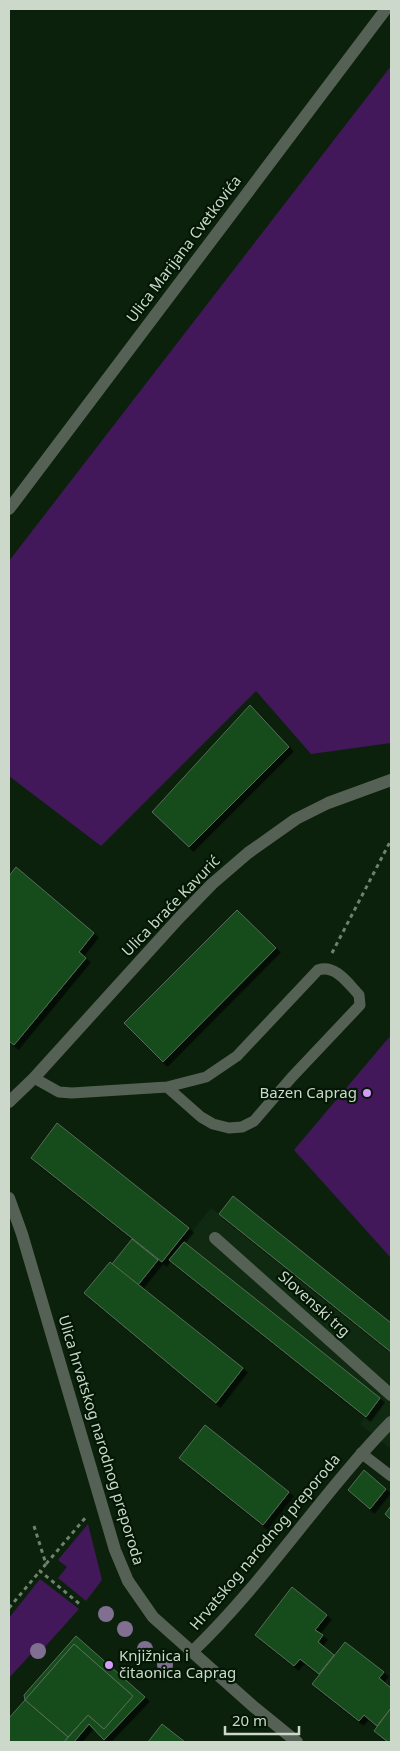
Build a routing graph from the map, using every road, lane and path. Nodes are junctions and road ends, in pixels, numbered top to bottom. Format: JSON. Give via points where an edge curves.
{"nodes":[{"id":1,"x":386,"y":9,"type":"edge"},
{"id":2,"x":9,"y":509,"type":"edge"},
{"id":3,"x":391,"y":780,"type":"edge"},
{"id":4,"x":391,"y":840,"type":"edge"},
{"id":5,"x":328,"y":968,"type":"junction"},
{"id":6,"x":34,"y":1078,"type":"junction"},
{"id":7,"x":167,"y":1087,"type":"junction"},
{"id":8,"x":9,"y":1102,"type":"edge"},
{"id":9,"x":9,"y":1198,"type":"edge"},
{"id":10,"x":215,"y":1238,"type":"dead end"},
{"id":11,"x":391,"y":1395,"type":"edge"},
{"id":12,"x":391,"y":1422,"type":"edge"},
{"id":13,"x":362,"y":1453,"type":"junction"},
{"id":14,"x":391,"y":1476,"type":"edge"},
{"id":15,"x":87,"y":1516,"type":"dead end"},
{"id":16,"x":34,"y":1526,"type":"dead end"},
{"id":17,"x":46,"y":1564,"type":"junction"},
{"id":18,"x":40,"y":1571,"type":"junction"},
{"id":19,"x":82,"y":1606,"type":"dead end"},
{"id":20,"x":9,"y":1608,"type":"edge"},
{"id":21,"x":192,"y":1652,"type":"junction"},
{"id":22,"x":297,"y":1742,"type":"edge"}],
"edges":[{"from":1,"to":2,"type":"street","name":"Ulica Marijana Cvetkovića"},
{"from":3,"to":6,"type":"street","name":"Ulica braće Kavurić","via":[[336,800],[304,816],[248,853],[212,884]]},
{"from":4,"to":5,"type":"path","via":[[333,952]]},
{"from":5,"to":7,"type":"lane","via":[[315,972],[227,1064],[206,1077]]},
{"from":5,"to":7,"type":"lane","via":[[359,995],[360,1005],[254,1121],[242,1127],[229,1128],[213,1124]]},
{"from":6,"to":7,"type":"lane","via":[[59,1092],[72,1093]]},
{"from":6,"to":8,"type":"street","name":"Ulica braće Kavurić"},
{"from":9,"to":21,"type":"street","name":"Ulica hrvatskog narodnog preporoda","via":[[121,1566],[137,1597],[153,1617]]},
{"from":10,"to":11,"type":"street","name":"Slovenski trg"},
{"from":12,"to":13,"type":"street"},
{"from":13,"to":14,"type":"lane"},
{"from":13,"to":21,"type":"street","name":"Hrvatskog narodnog preporoda","via":[[233,1608]]},
{"from":15,"to":17,"type":"path"},
{"from":16,"to":17,"type":"path"},
{"from":17,"to":18,"type":"path"},
{"from":18,"to":19,"type":"path"},
{"from":18,"to":20,"type":"path"},
{"from":21,"to":22,"type":"street","name":"Ulica hrvatskog narodnog preporoda"}]}
